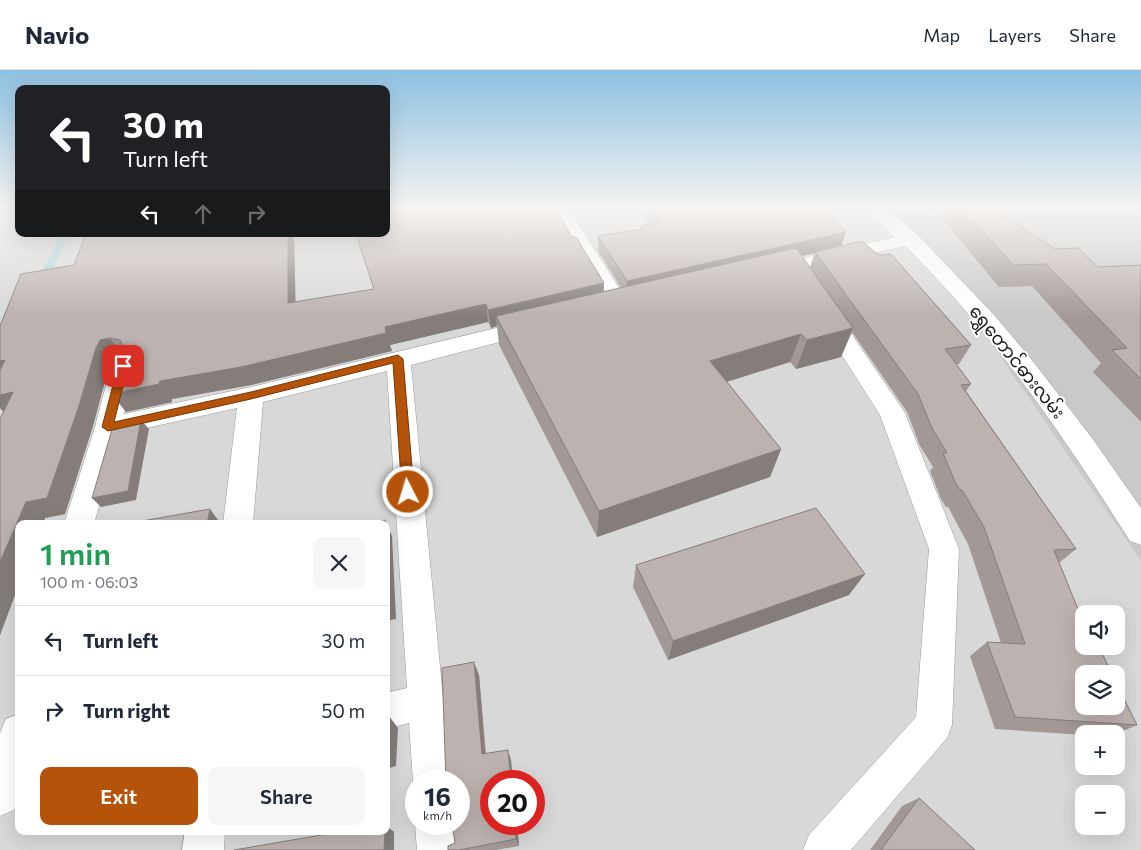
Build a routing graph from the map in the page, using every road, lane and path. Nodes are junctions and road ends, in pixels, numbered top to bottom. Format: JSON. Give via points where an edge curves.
{"nodes":[{"id":1,"x":582,"y":244,"type":"edge"},
{"id":2,"x":886,"y":244,"type":"edge"},
{"id":3,"x":915,"y":244,"type":"edge"},
{"id":4,"x":792,"y":266,"type":"junction"},
{"id":5,"x":754,"y":275,"type":"edge"},
{"id":6,"x":619,"y":306,"type":"edge"},
{"id":7,"x":552,"y":322,"type":"edge"},
{"id":8,"x":398,"y":359,"type":"junction"},
{"id":9,"x":123,"y":366,"type":"edge"},
{"id":10,"x":251,"y":396,"type":"junction"},
{"id":11,"x":108,"y":427,"type":"junction"},
{"id":12,"x":80,"y":520,"type":"edge"},
{"id":13,"x":238,"y":520,"type":"edge"},
{"id":14,"x":1141,"y":532,"type":"edge"},
{"id":15,"x":425,"y":701,"type":"junction"},
{"id":16,"x":390,"y":710,"type":"edge"},
{"id":17,"x":15,"y":745,"type":"edge"},
{"id":18,"x":431,"y":770,"type":"edge"},
{"id":19,"x":0,"y":796,"type":"edge"},
{"id":20,"x":15,"y":806,"type":"edge"},
{"id":21,"x":0,"y":810,"type":"edge"},
{"id":22,"x":205,"y":835,"type":"edge"},
{"id":23,"x":437,"y":835,"type":"edge"},
{"id":24,"x":203,"y":850,"type":"edge"},
{"id":25,"x":438,"y":850,"type":"edge"},
{"id":26,"x":824,"y":850,"type":"edge"}],
"edges":[{"from":1,"to":6,"type":"street"},
{"from":2,"to":4,"type":"street"},
{"from":3,"to":14,"type":"street","name":"ရွှေတောင်ဓားလမ်း","via":[[1007,345],[1084,445]]},
{"from":4,"to":5,"type":"street"},
{"from":4,"to":26,"type":"street","via":[[892,412],[944,549],[934,725]]},
{"from":7,"to":8,"type":"street"},
{"from":8,"to":10,"type":"street"},
{"from":8,"to":15,"type":"street"},
{"from":9,"to":11,"type":"street"},
{"from":10,"to":11,"type":"street"},
{"from":10,"to":13,"type":"street"},
{"from":11,"to":12,"type":"street"},
{"from":15,"to":16,"type":"street"},
{"from":15,"to":18,"type":"street"},
{"from":17,"to":19,"type":"street"},
{"from":20,"to":21,"type":"street"},
{"from":22,"to":24,"type":"street"},
{"from":23,"to":25,"type":"street"}]}
